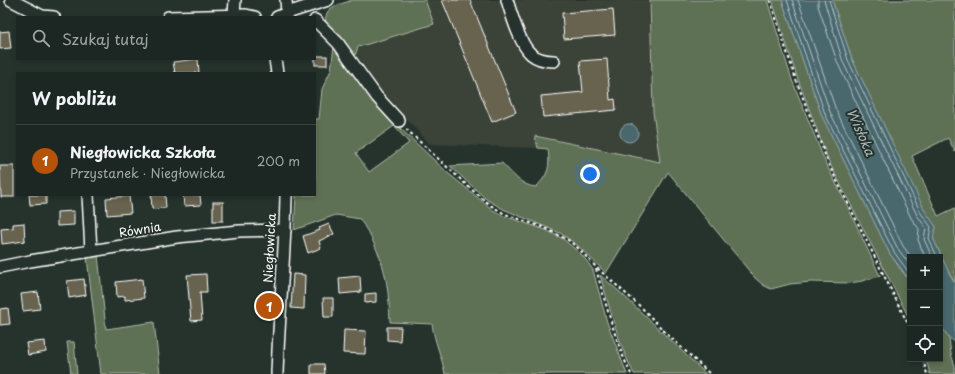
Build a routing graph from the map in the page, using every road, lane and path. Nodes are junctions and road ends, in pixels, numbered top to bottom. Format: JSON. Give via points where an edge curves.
{"nodes":[{"id":1,"x":10,"y":0,"type":"edge"},
{"id":2,"x":234,"y":0,"type":"edge"},
{"id":3,"x":286,"y":0,"type":"edge"},
{"id":4,"x":328,"y":0,"type":"edge"},
{"id":5,"x":507,"y":0,"type":"edge"},
{"id":6,"x":770,"y":0,"type":"edge"},
{"id":7,"x":303,"y":8,"type":"junction"},
{"id":8,"x":234,"y":15,"type":"junction"},
{"id":9,"x":282,"y":15,"type":"edge"},
{"id":10,"x":42,"y":16,"type":"edge"},
{"id":11,"x":201,"y":16,"type":"edge"},
{"id":12,"x":250,"y":16,"type":"edge"},
{"id":13,"x":311,"y":16,"type":"edge"},
{"id":14,"x":316,"y":21,"type":"edge"},
{"id":15,"x":275,"y":60,"type":"edge"},
{"id":16,"x":554,"y":62,"type":"dead end"},
{"id":17,"x":277,"y":72,"type":"edge"},
{"id":18,"x":398,"y":121,"type":"joint"},
{"id":19,"x":88,"y":196,"type":"edge"},
{"id":20,"x":286,"y":196,"type":"edge"},
{"id":21,"x":285,"y":230,"type":"junction"},
{"id":22,"x":91,"y":251,"type":"junction"},
{"id":23,"x":0,"y":267,"type":"edge"},
{"id":24,"x":596,"y":267,"type":"junction"},
{"id":25,"x":909,"y":326,"type":"edge"},
{"id":26,"x":924,"y":362,"type":"edge"},
{"id":27,"x":277,"y":374,"type":"edge"},
{"id":28,"x":631,"y":374,"type":"edge"},
{"id":29,"x":710,"y":374,"type":"edge"},
{"id":30,"x":928,"y":374,"type":"edge"}],
"edges":[{"from":1,"to":10,"type":"street"},
{"from":2,"to":8,"type":"street"},
{"from":3,"to":9,"type":"street"},
{"from":4,"to":7,"type":"street"},
{"from":5,"to":16,"type":"street","via":[[529,53]]},
{"from":6,"to":25,"type":"path","via":[[796,80],[829,165]]},
{"from":7,"to":9,"type":"street"},
{"from":7,"to":13,"type":"street"},
{"from":8,"to":11,"type":"street"},
{"from":8,"to":12,"type":"street"},
{"from":14,"to":18,"type":"street","via":[[338,43],[377,97]]},
{"from":15,"to":17,"type":"street"},
{"from":18,"to":24,"type":"path","via":[[490,205],[568,240]]},
{"from":19,"to":22,"type":"street"},
{"from":20,"to":21,"type":"street","name":"Niegłowicka"},
{"from":21,"to":22,"type":"street","name":"Równia","via":[[239,231],[178,237]]},
{"from":21,"to":27,"type":"street","name":"Niegłowicka"},
{"from":22,"to":23,"type":"street","name":"Równia"},
{"from":24,"to":28,"type":"path","via":[[610,317]]},
{"from":24,"to":29,"type":"path"},
{"from":26,"to":30,"type":"path"}]}
